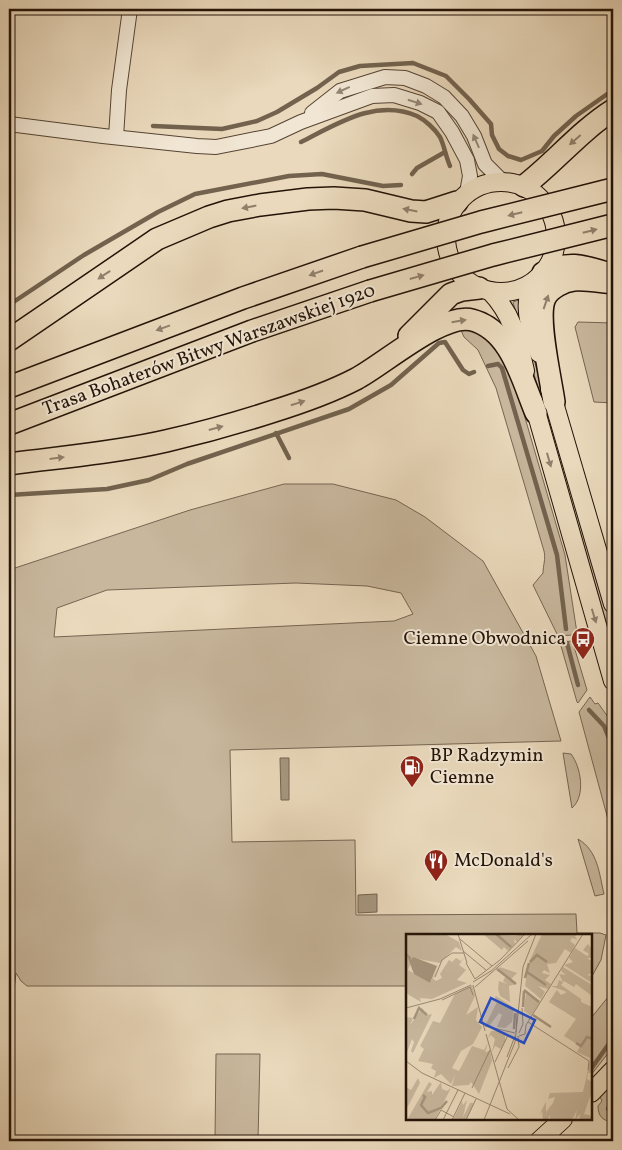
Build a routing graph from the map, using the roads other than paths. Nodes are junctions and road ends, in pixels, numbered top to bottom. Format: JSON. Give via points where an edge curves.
{"nodes":[{"id":1,"x":130,"y":9,"type":"edge"},
{"id":2,"x":613,"y":110,"type":"edge"},
{"id":3,"x":301,"y":122,"type":"junction"},
{"id":4,"x":9,"y":124,"type":"edge"},
{"id":5,"x":116,"y":137,"type":"junction"},
{"id":6,"x":502,"y":181,"type":"junction"},
{"id":7,"x":524,"y":186,"type":"junction"},
{"id":8,"x":613,"y":189,"type":"edge"},
{"id":9,"x":462,"y":197,"type":"junction"},
{"id":10,"x":613,"y":225,"type":"edge"},
{"id":11,"x":613,"y":275,"type":"edge"},
{"id":12,"x":537,"y":278,"type":"junction"},
{"id":13,"x":613,"y":283,"type":"edge"},
{"id":14,"x":484,"y":289,"type":"junction"},
{"id":15,"x":9,"y":340,"type":"edge"},
{"id":16,"x":386,"y":359,"type":"junction"},
{"id":17,"x":9,"y":387,"type":"edge"},
{"id":18,"x":554,"y":402,"type":"junction"},
{"id":19,"x":536,"y":413,"type":"junction"},
{"id":20,"x":9,"y":424,"type":"edge"},
{"id":21,"x":9,"y":464,"type":"edge"},
{"id":22,"x":613,"y":604,"type":"edge"},
{"id":23,"x":613,"y":681,"type":"edge"},
{"id":24,"x":610,"y":1072,"type":"edge"},
{"id":25,"x":592,"y":1092,"type":"edge"},
{"id":26,"x":562,"y":1120,"type":"edge"},
{"id":27,"x":539,"y":1141,"type":"edge"}],
"edges":[{"from":1,"to":5,"type":"street","via":[[118,90]]},
{"from":2,"to":7,"type":"highway","one_way":true},
{"from":3,"to":5,"type":"street","via":[[271,136],[216,147]]},
{"from":6,"to":3,"type":"street","one_way":true,"via":[[485,164],[474,136],[450,103],[426,86],[405,78],[385,77],[340,91]]},
{"from":3,"to":9,"type":"street","one_way":true,"via":[[372,96],[394,96],[420,103],[438,112],[467,160],[470,176]]},
{"from":4,"to":5,"type":"street"},
{"from":6,"to":7,"type":"main road"},
{"from":6,"to":9,"type":"main road","via":[[484,184]]},
{"from":7,"to":12,"type":"main road","via":[[546,205],[555,225],[556,246],[551,260]]},
{"from":8,"to":17,"type":"highway","name":"Trasa Bohaterów Bitwy Warszawskiej 1920","one_way":true,"bridge":true,"via":[[481,222],[362,257],[243,298]]},
{"from":9,"to":14,"type":"main road","via":[[450,215],[446,244],[458,271],[468,282]]},
{"from":9,"to":15,"type":"highway","one_way":true,"via":[[426,212],[365,200],[334,198],[260,205],[209,217],[157,239]]},
{"from":20,"to":10,"type":"highway","name":"Trasa Bohaterów Bitwy Warszawskiej 1920","one_way":true,"bridge":true,"via":[[252,331],[370,291],[493,255]]},
{"from":11,"to":12,"type":"highway","via":[[582,265],[567,265],[556,267]]},
{"from":12,"to":14,"type":"main road","via":[[519,289],[504,292]]},
{"from":12,"to":18,"type":"main road","via":[[527,296],[527,307]]},
{"from":18,"to":13,"type":"highway","one_way":true,"via":[[544,331],[546,298],[553,288],[574,280]]},
{"from":14,"to":16,"type":"highway","via":[[451,294]]},
{"from":14,"to":19,"type":"main road","via":[[502,303],[510,316]]},
{"from":16,"to":19,"type":"highway","one_way":true,"via":[[435,328],[470,319],[494,331],[502,340],[513,356]]},
{"from":21,"to":16,"type":"highway","one_way":true,"via":[[165,442],[305,401],[356,379]]},
{"from":18,"to":22,"type":"main road"},
{"from":19,"to":23,"type":"main road","one_way":true},
{"from":24,"to":25,"type":"main road"},
{"from":26,"to":27,"type":"main road"}]}
